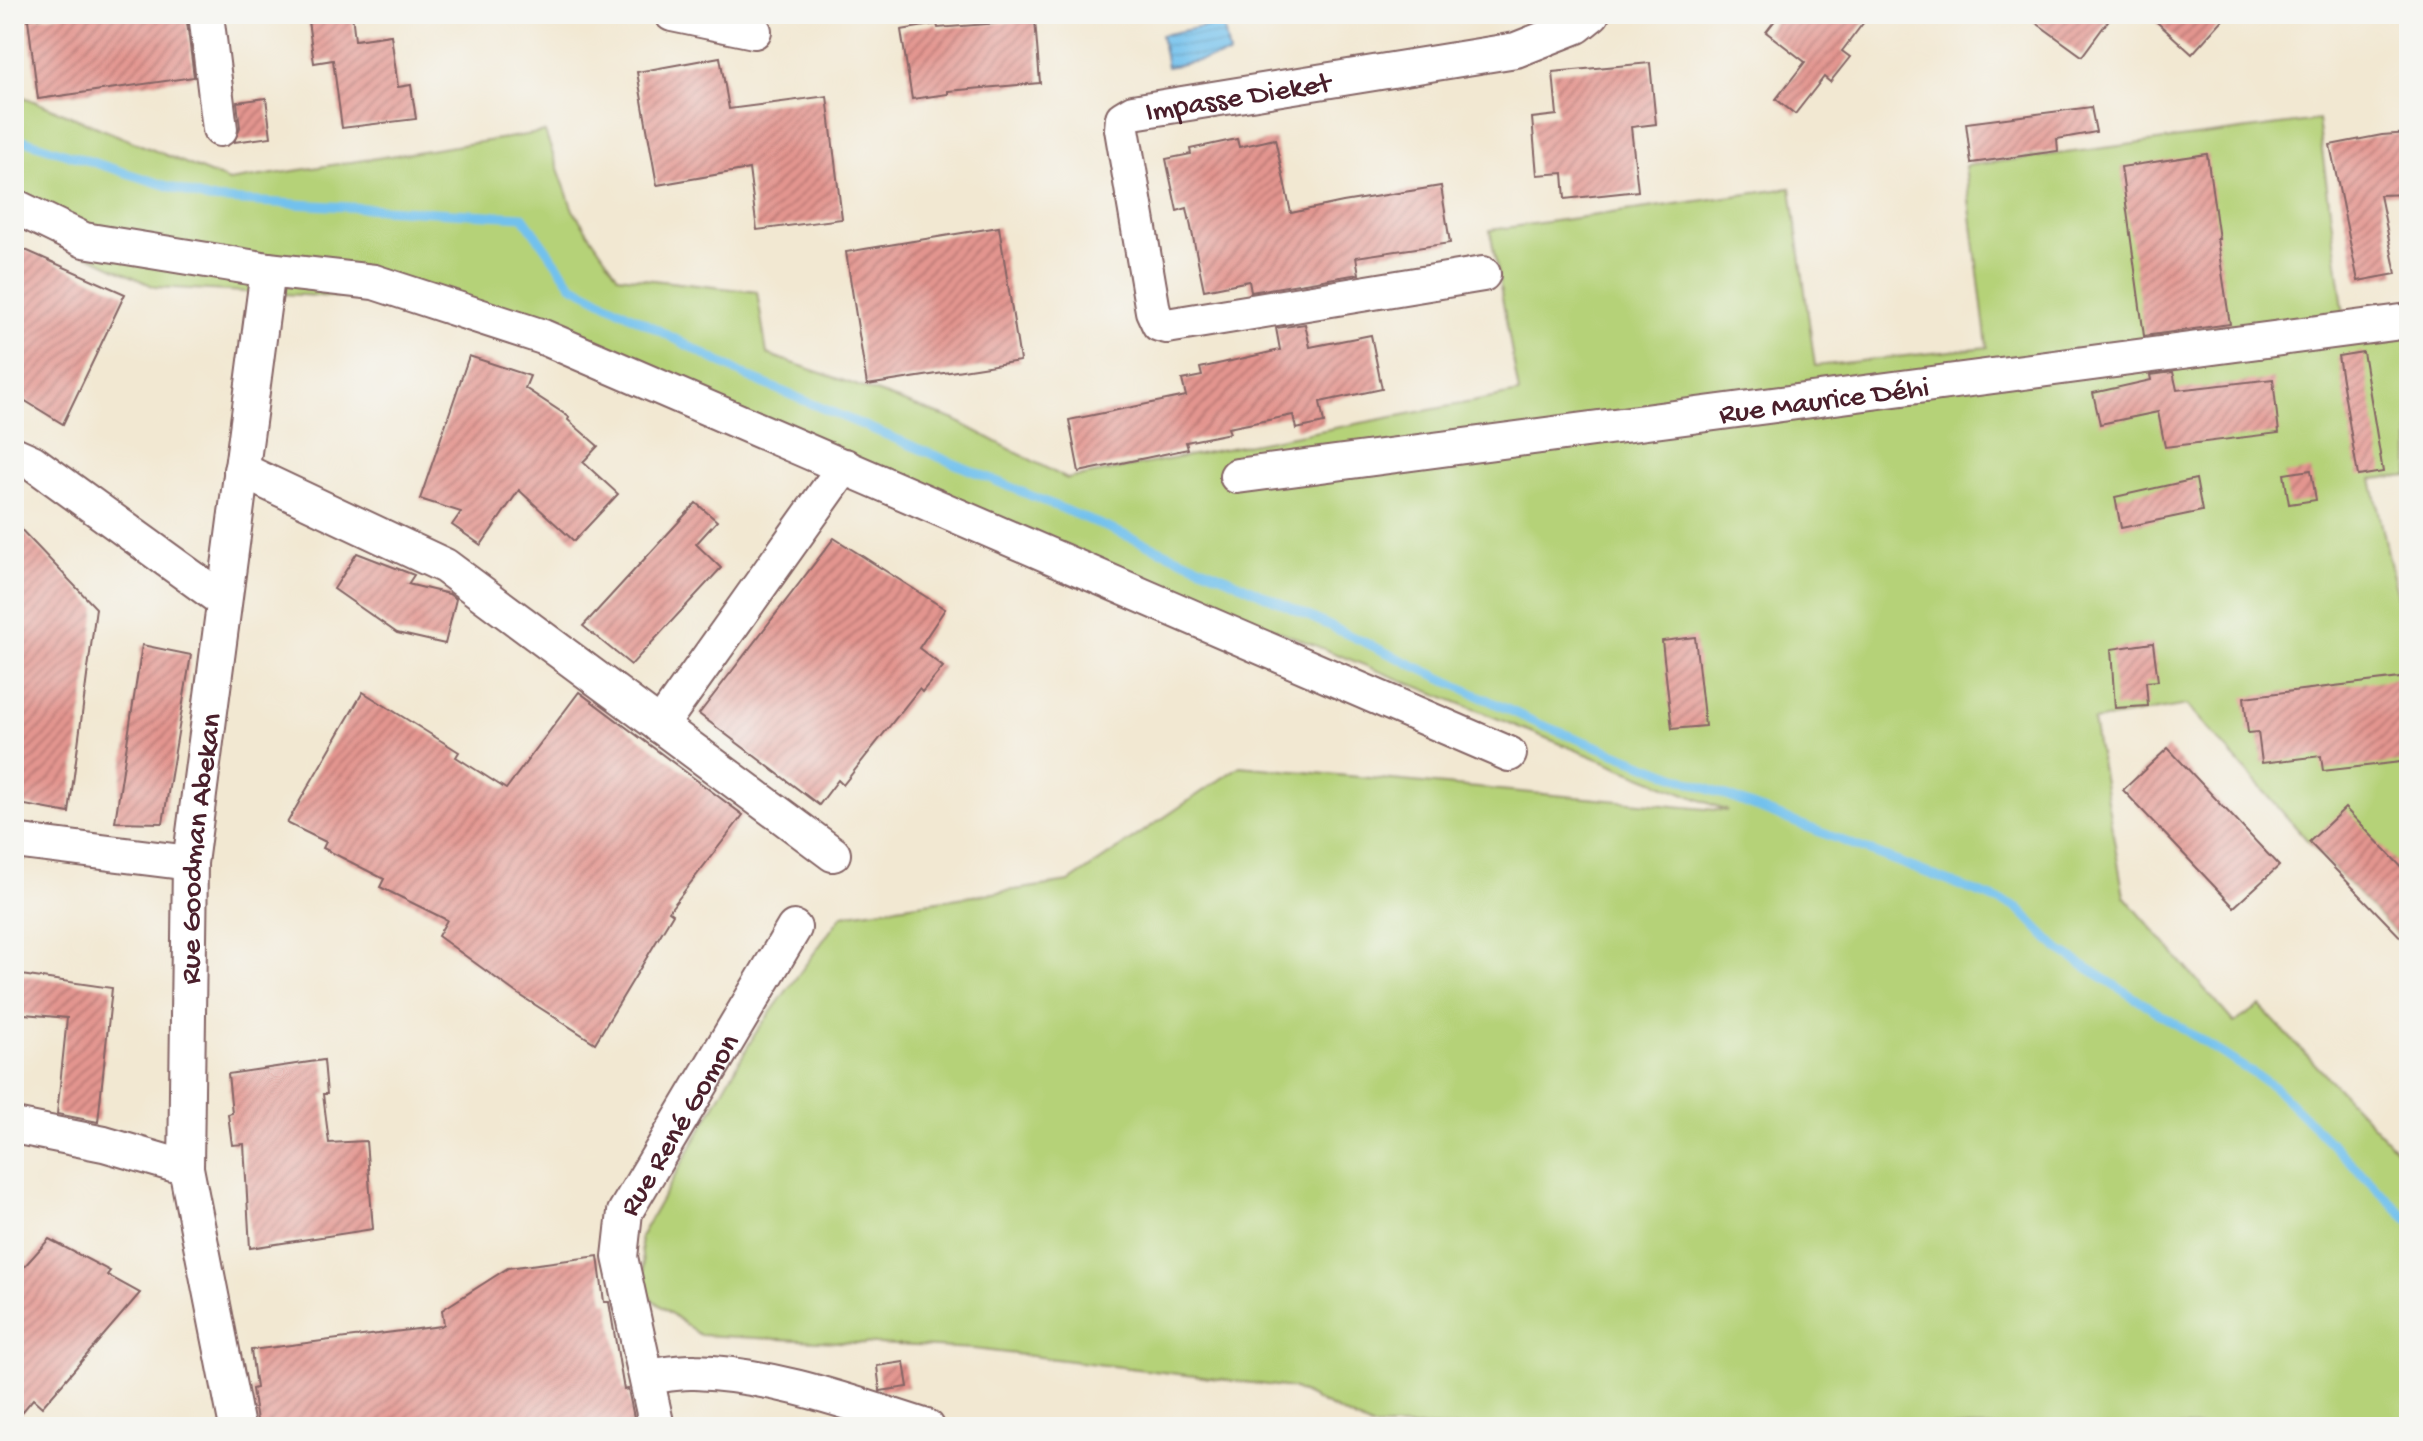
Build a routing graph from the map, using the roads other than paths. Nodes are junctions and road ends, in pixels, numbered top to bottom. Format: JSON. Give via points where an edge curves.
{"nodes":[{"id":1,"x":206,"y":14,"type":"edge"},
{"id":2,"x":672,"y":14,"type":"edge"},
{"id":3,"x":1592,"y":14,"type":"edge"},
{"id":4,"x":754,"y":31,"type":"dead end"},
{"id":5,"x":220,"y":129,"type":"dead end"},
{"id":6,"x":14,"y":206,"type":"edge"},
{"id":7,"x":268,"y":270,"type":"junction"},
{"id":8,"x":1483,"y":274,"type":"dead end"},
{"id":9,"x":2409,"y":321,"type":"edge"},
{"id":10,"x":14,"y":454,"type":"edge"},
{"id":11,"x":845,"y":466,"type":"junction"},
{"id":12,"x":241,"y":470,"type":"junction"},
{"id":13,"x":1237,"y":476,"type":"dead end"},
{"id":14,"x":224,"y":601,"type":"junction"},
{"id":15,"x":660,"y":726,"type":"junction"},
{"id":16,"x":1509,"y":754,"type":"dead end"},
{"id":17,"x":14,"y":841,"type":"edge"},
{"id":18,"x":833,"y":854,"type":"dead end"},
{"id":19,"x":190,"y":863,"type":"junction"},
{"id":20,"x":794,"y":928,"type":"dead end"},
{"id":21,"x":14,"y":1126,"type":"edge"},
{"id":22,"x":186,"y":1168,"type":"junction"},
{"id":23,"x":647,"y":1377,"type":"junction"},
{"id":24,"x":237,"y":1427,"type":"edge"},
{"id":25,"x":657,"y":1427,"type":"edge"},
{"id":26,"x":927,"y":1427,"type":"edge"}],
"edges":[{"from":1,"to":5,"type":"street"},
{"from":2,"to":4,"type":"street"},
{"from":3,"to":8,"type":"street","name":"Impasse Dieket","via":[[1577,26],[1516,50],[1133,112],[1123,118],[1159,324]]},
{"from":6,"to":7,"type":"street","via":[[84,240]]},
{"from":7,"to":11,"type":"street","via":[[374,282],[543,337]]},
{"from":7,"to":12,"type":"street","name":"Rue Goodman Abekan"},
{"from":9,"to":13,"type":"street","name":"Rue Maurice Déhi"},
{"from":10,"to":14,"type":"street"},
{"from":11,"to":15,"type":"street"},
{"from":11,"to":16,"type":"street"},
{"from":12,"to":14,"type":"street","name":"Rue Goodman Abekan"},
{"from":12,"to":15,"type":"street","via":[[445,566]]},
{"from":14,"to":19,"type":"street","name":"Rue Goodman Abekan"},
{"from":15,"to":18,"type":"street"},
{"from":17,"to":19,"type":"street"},
{"from":19,"to":22,"type":"street","name":"Rue Goodman Abekan"},
{"from":20,"to":23,"type":"street","name":"Rue René Gomon","via":[[625,1212],[620,1257]]},
{"from":21,"to":22,"type":"street"},
{"from":22,"to":24,"type":"street","name":"Rue Goodman Abekan"},
{"from":23,"to":25,"type":"street","name":"Rue René Gomon"},
{"from":23,"to":26,"type":"street","via":[[692,1372],[740,1376],[836,1396]]}]}
